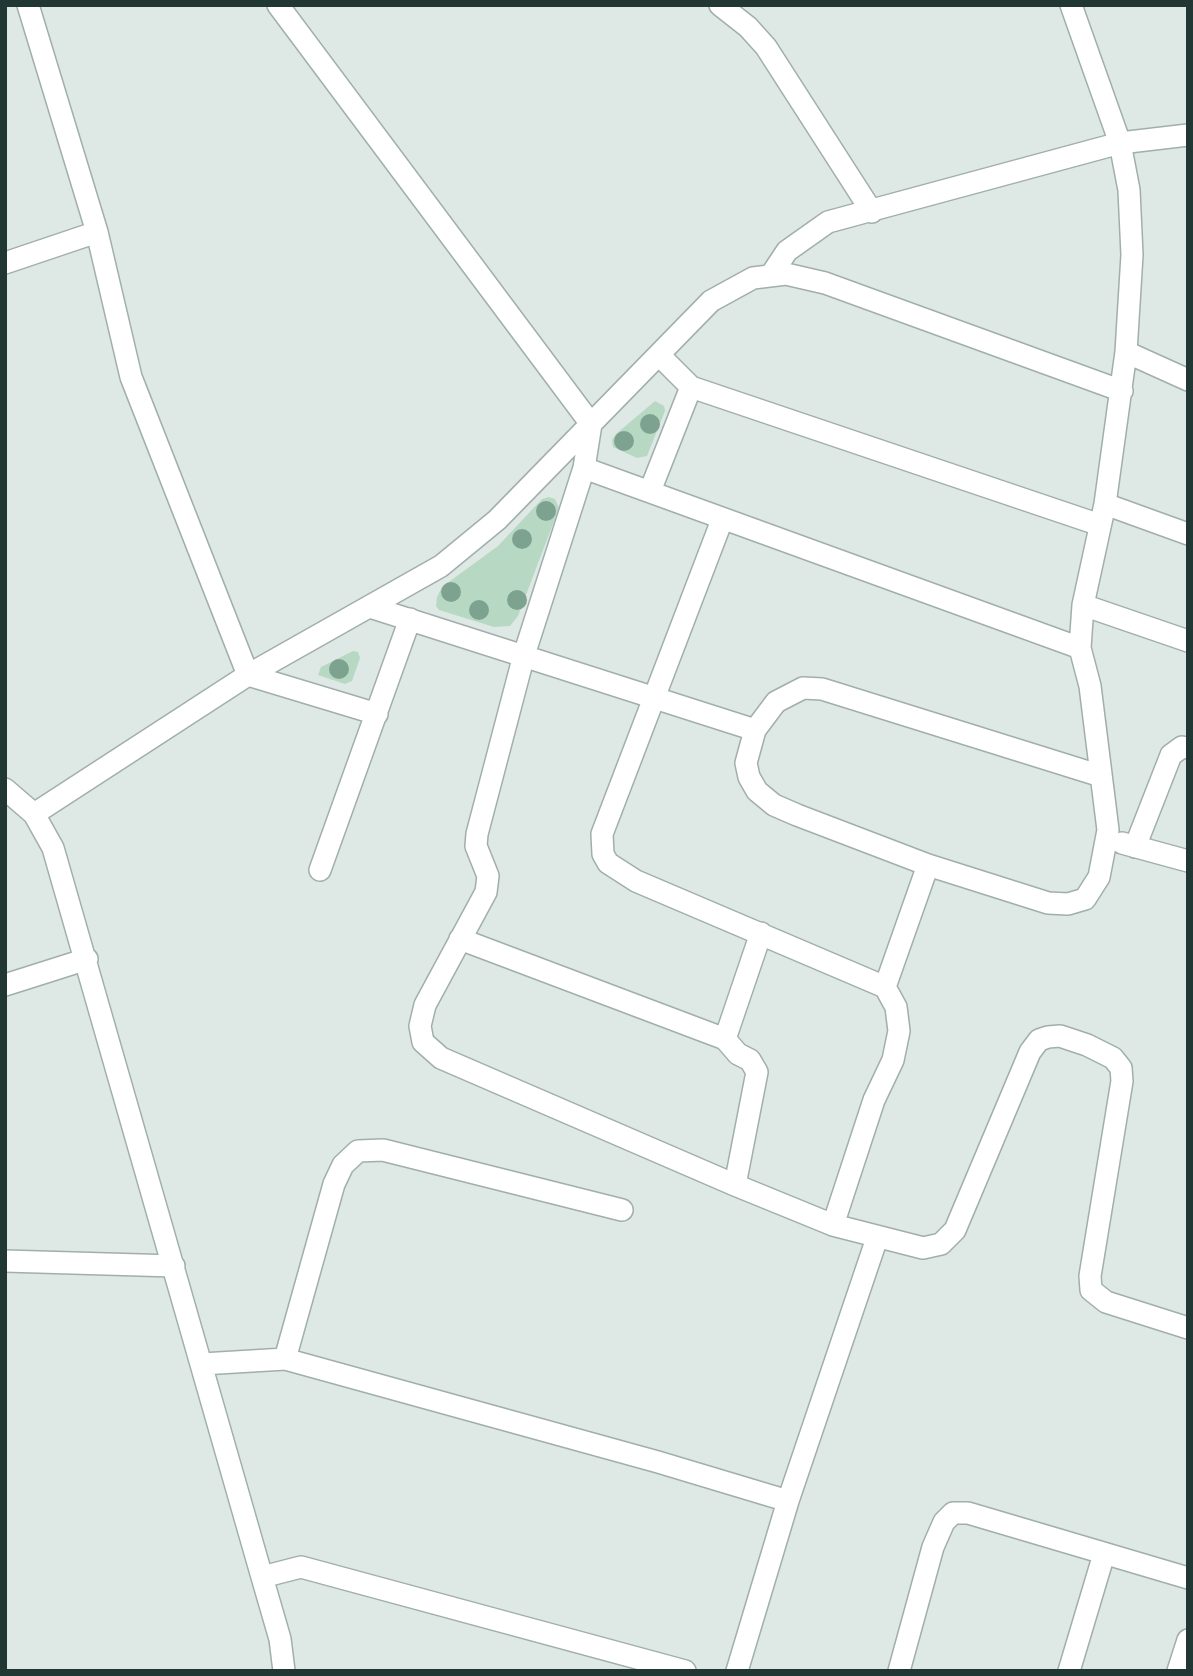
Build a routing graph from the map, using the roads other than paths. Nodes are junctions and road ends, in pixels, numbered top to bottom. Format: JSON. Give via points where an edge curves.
{"nodes":[{"id":1,"x":29,"y":5,"type":"edge"},
{"id":2,"x":278,"y":5,"type":"edge"},
{"id":3,"x":720,"y":5,"type":"edge"},
{"id":4,"x":1071,"y":5,"type":"edge"},
{"id":5,"x":1188,"y":135,"type":"edge"},
{"id":6,"x":1120,"y":143,"type":"junction"},
{"id":7,"x":872,"y":212,"type":"junction"},
{"id":8,"x":97,"y":232,"type":"junction"},
{"id":9,"x":5,"y":263,"type":"edge"},
{"id":10,"x":771,"y":275,"type":"junction"},
{"id":11,"x":1126,"y":352,"type":"junction"},
{"id":12,"x":659,"y":355,"type":"junction"},
{"id":13,"x":1188,"y":380,"type":"edge"},
{"id":14,"x":691,"y":387,"type":"junction"},
{"id":15,"x":1122,"y":391,"type":"junction"},
{"id":16,"x":591,"y":424,"type":"junction"},
{"id":17,"x":584,"y":468,"type":"junction"},
{"id":18,"x":650,"y":491,"type":"junction"},
{"id":19,"x":1105,"y":504,"type":"junction"},
{"id":20,"x":722,"y":520,"type":"junction"},
{"id":21,"x":1100,"y":526,"type":"junction"},
{"id":22,"x":1188,"y":534,"type":"edge"},
{"id":23,"x":1083,"y":605,"type":"junction"},
{"id":24,"x":370,"y":607,"type":"junction"},
{"id":25,"x":410,"y":619,"type":"junction"},
{"id":26,"x":1188,"y":641,"type":"edge"},
{"id":27,"x":1080,"y":648,"type":"junction"},
{"id":28,"x":524,"y":655,"type":"junction"},
{"id":29,"x":248,"y":675,"type":"junction"},
{"id":30,"x":653,"y":698,"type":"junction"},
{"id":31,"x":377,"y":714,"type":"junction"},
{"id":32,"x":755,"y":730,"type":"junction"},
{"id":33,"x":1188,"y":748,"type":"edge"},
{"id":34,"x":1101,"y":776,"type":"junction"},
{"id":35,"x":5,"y":789,"type":"edge"},
{"id":36,"x":34,"y":814,"type":"junction"},
{"id":37,"x":1107,"y":839,"type":"junction"},
{"id":38,"x":1135,"y":847,"type":"junction"},
{"id":39,"x":1188,"y":861,"type":"edge"},
{"id":40,"x":928,"y":865,"type":"junction"},
{"id":41,"x":320,"y":870,"type":"dead end"},
{"id":42,"x":761,"y":933,"type":"junction"},
{"id":43,"x":460,"y":939,"type":"junction"},
{"id":44,"x":87,"y":959,"type":"junction"},
{"id":45,"x":5,"y":985,"type":"edge"},
{"id":46,"x":885,"y":986,"type":"junction"},
{"id":47,"x":725,"y":1039,"type":"junction"},
{"id":48,"x":735,"y":1185,"type":"junction"},
{"id":49,"x":622,"y":1210,"type":"dead end"},
{"id":50,"x":833,"y":1225,"type":"junction"},
{"id":51,"x":877,"y":1238,"type":"junction"},
{"id":52,"x":5,"y":1261,"type":"edge"},
{"id":53,"x":174,"y":1266,"type":"junction"},
{"id":54,"x":1188,"y":1328,"type":"edge"},
{"id":55,"x":285,"y":1359,"type":"junction"},
{"id":56,"x":202,"y":1364,"type":"junction"},
{"id":57,"x":788,"y":1501,"type":"junction"},
{"id":58,"x":1104,"y":1554,"type":"junction"},
{"id":59,"x":262,"y":1577,"type":"junction"},
{"id":60,"x":1188,"y":1578,"type":"edge"},
{"id":61,"x":1188,"y":1640,"type":"edge"},
{"id":62,"x":284,"y":1671,"type":"edge"},
{"id":63,"x":685,"y":1671,"type":"edge"},
{"id":64,"x":737,"y":1671,"type":"edge"},
{"id":65,"x":899,"y":1671,"type":"edge"},
{"id":66,"x":1069,"y":1671,"type":"edge"},
{"id":67,"x":1178,"y":1671,"type":"edge"}],
"edges":[{"from":1,"to":8,"type":"street"},
{"from":2,"to":16,"type":"street"},
{"from":3,"to":7,"type":"street","via":[[766,47]]},
{"from":4,"to":6,"type":"street"},
{"from":5,"to":6,"type":"street"},
{"from":6,"to":7,"type":"street"},
{"from":6,"to":11,"type":"street","via":[[1129,190],[1132,255]]},
{"from":7,"to":10,"type":"street","via":[[828,222],[787,251]]},
{"from":8,"to":9,"type":"street"},
{"from":8,"to":29,"type":"street","via":[[131,377]]},
{"from":10,"to":12,"type":"street","via":[[753,278],[711,301]]},
{"from":10,"to":15,"type":"street","via":[[800,275],[825,283]]},
{"from":11,"to":13,"type":"street"},
{"from":11,"to":15,"type":"street"},
{"from":12,"to":14,"type":"street"},
{"from":12,"to":16,"type":"street"},
{"from":14,"to":18,"type":"street"},
{"from":14,"to":21,"type":"street"},
{"from":15,"to":19,"type":"street"},
{"from":16,"to":17,"type":"street"},
{"from":16,"to":24,"type":"street","via":[[497,520],[441,566]]},
{"from":17,"to":18,"type":"street"},
{"from":17,"to":28,"type":"street"},
{"from":18,"to":20,"type":"street"},
{"from":19,"to":21,"type":"street"},
{"from":19,"to":22,"type":"street"},
{"from":20,"to":27,"type":"street"},
{"from":20,"to":30,"type":"street"},
{"from":21,"to":23,"type":"street"},
{"from":23,"to":26,"type":"street"},
{"from":23,"to":27,"type":"street"},
{"from":24,"to":25,"type":"street"},
{"from":24,"to":29,"type":"street"},
{"from":25,"to":28,"type":"street"},
{"from":25,"to":31,"type":"street"},
{"from":27,"to":34,"type":"street","via":[[1090,686]]},
{"from":28,"to":30,"type":"street"},
{"from":28,"to":43,"type":"street","via":[[475,841],[486,868],[486,892]]},
{"from":29,"to":31,"type":"street"},
{"from":29,"to":36,"type":"street"},
{"from":30,"to":32,"type":"street"},
{"from":30,"to":42,"type":"street","via":[[602,834],[603,854],[608,863],[636,881]]},
{"from":31,"to":41,"type":"street"},
{"from":32,"to":34,"type":"street","via":[[765,712],[785,696],[803,688],[822,689]]},
{"from":32,"to":40,"type":"street","via":[[746,763],[749,777],[774,805]]},
{"from":33,"to":38,"type":"street","via":[[1171,755]]},
{"from":34,"to":37,"type":"street"},
{"from":35,"to":36,"type":"street"},
{"from":36,"to":44,"type":"street","via":[[53,849]]},
{"from":37,"to":38,"type":"street"},
{"from":37,"to":40,"type":"street","via":[[1093,889],[1086,899],[1074,904],[1048,903]]},
{"from":38,"to":39,"type":"street"},
{"from":40,"to":46,"type":"street"},
{"from":42,"to":46,"type":"street"},
{"from":42,"to":47,"type":"street"},
{"from":43,"to":47,"type":"street"},
{"from":43,"to":48,"type":"street","via":[[422,1015],[423,1042],[435,1055]]},
{"from":44,"to":45,"type":"street"},
{"from":44,"to":53,"type":"street"},
{"from":46,"to":50,"type":"street","via":[[896,1007],[896,1048]]},
{"from":47,"to":48,"type":"street","via":[[757,1072]]},
{"from":48,"to":50,"type":"street"},
{"from":49,"to":55,"type":"street","via":[[383,1150],[358,1151],[334,1184]]},
{"from":50,"to":51,"type":"street"},
{"from":51,"to":54,"type":"street","via":[[923,1248],[949,1239],[1030,1052],[1039,1040],[1060,1036],[1113,1058],[1122,1073],[1091,1290],[1106,1302]]},
{"from":51,"to":57,"type":"street"},
{"from":52,"to":53,"type":"street"},
{"from":53,"to":56,"type":"street"},
{"from":55,"to":56,"type":"street"},
{"from":55,"to":57,"type":"street"},
{"from":56,"to":59,"type":"street"},
{"from":57,"to":64,"type":"street"},
{"from":58,"to":60,"type":"street"},
{"from":58,"to":65,"type":"street","via":[[968,1513],[948,1516],[933,1546]]},
{"from":58,"to":66,"type":"street"},
{"from":59,"to":62,"type":"street"},
{"from":59,"to":63,"type":"street","via":[[301,1567]]},
{"from":61,"to":67,"type":"street"}]}
